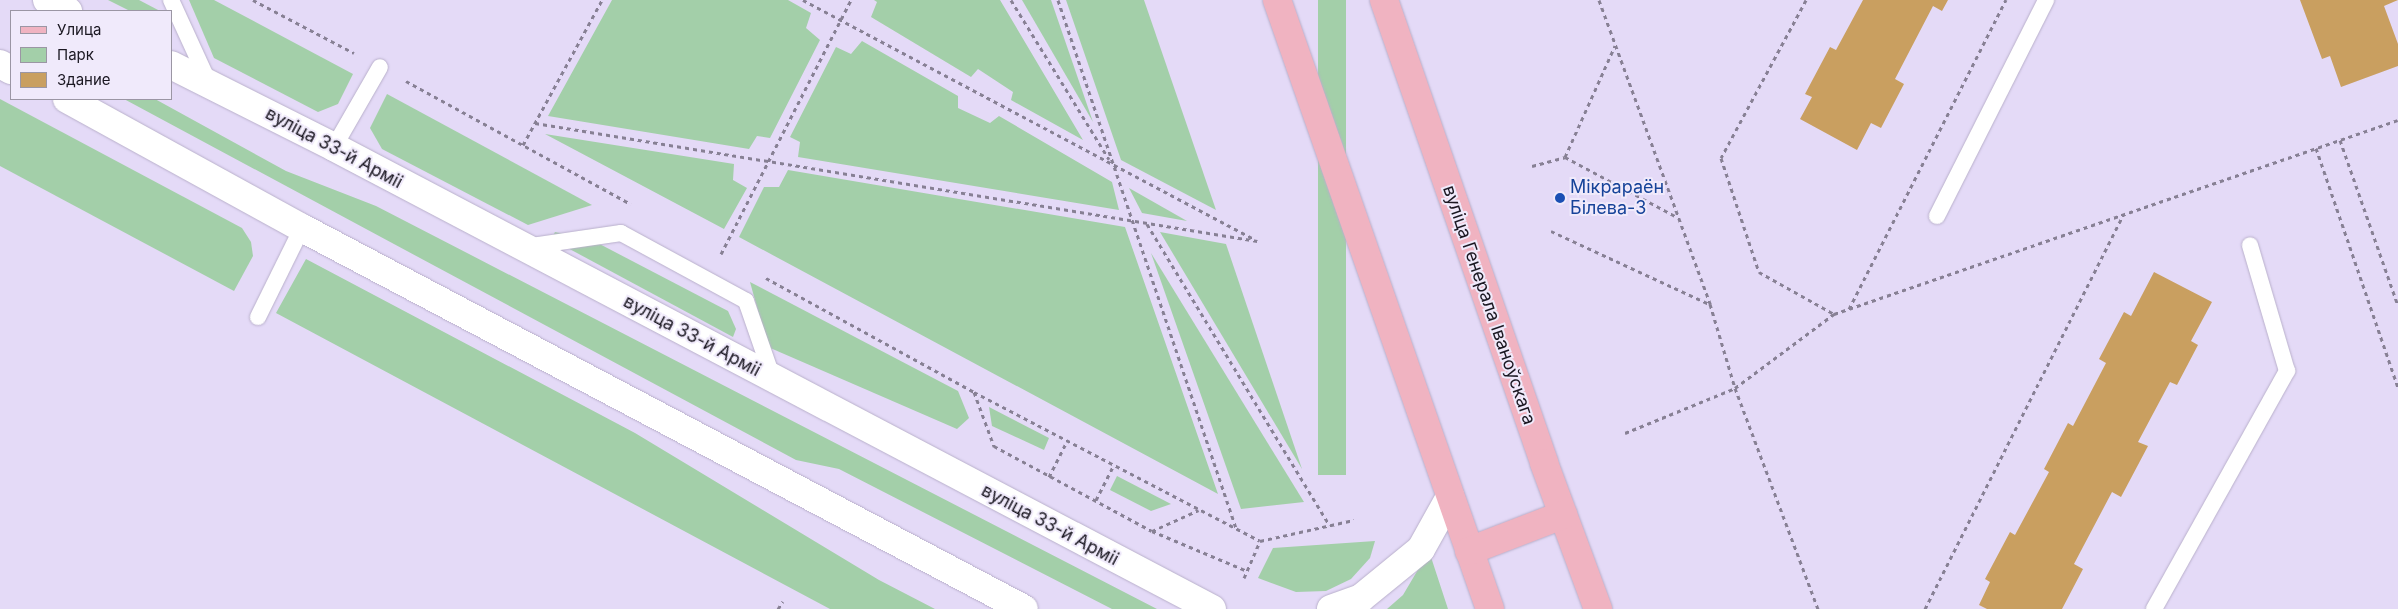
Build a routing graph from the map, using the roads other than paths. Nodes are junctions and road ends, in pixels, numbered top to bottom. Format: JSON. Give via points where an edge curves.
{"nodes":[{"id":1,"x":47,"y":0,"type":"edge"},
{"id":2,"x":171,"y":0,"type":"edge"},
{"id":3,"x":1277,"y":0,"type":"edge"},
{"id":4,"x":1384,"y":0,"type":"edge"},
{"id":5,"x":2046,"y":0,"type":"edge"},
{"id":6,"x":66,"y":10,"type":"edge"},
{"id":7,"x":172,"y":65,"type":"edge"},
{"id":8,"x":380,"y":67,"type":"road end"},
{"id":9,"x":209,"y":83,"type":"junction"},
{"id":10,"x":69,"y":100,"type":"edge"},
{"id":11,"x":105,"y":100,"type":"edge"},
{"id":12,"x":120,"y":126,"type":"junction"},
{"id":13,"x":334,"y":147,"type":"junction"},
{"id":14,"x":1937,"y":216,"type":"dead end"},
{"id":15,"x":302,"y":228,"type":"junction"},
{"id":16,"x":2250,"y":245,"type":"dead end"},
{"id":17,"x":523,"y":248,"type":"junction"},
{"id":18,"x":258,"y":317,"type":"dead end"},
{"id":19,"x":773,"y":379,"type":"junction"},
{"id":20,"x":1450,"y":497,"type":"junction"},
{"id":21,"x":1563,"y":515,"type":"junction"},
{"id":22,"x":1469,"y":551,"type":"junction"},
{"id":23,"x":1024,"y":609,"type":"edge"},
{"id":24,"x":1212,"y":609,"type":"edge"},
{"id":25,"x":1331,"y":609,"type":"edge"},
{"id":26,"x":1490,"y":609,"type":"edge"},
{"id":27,"x":1598,"y":609,"type":"edge"},
{"id":28,"x":2154,"y":609,"type":"edge"}],
"edges":[{"from":1,"to":6,"type":"street"},
{"from":2,"to":9,"type":"lane"},
{"from":3,"to":20,"type":"main road"},
{"from":4,"to":21,"type":"main road","name":"вуліца Генерала Іваноўскага"},
{"from":5,"to":14,"type":"lane"},
{"from":7,"to":9,"type":"street","name":"вуліца 33-й Арміі"},
{"from":8,"to":13,"type":"lane"},
{"from":9,"to":13,"type":"street","name":"вуліца 33-й Арміі"},
{"from":10,"to":12,"type":"street"},
{"from":11,"to":12,"type":"street","via":[[110,116]]},
{"from":12,"to":15,"type":"street"},
{"from":13,"to":17,"type":"street","name":"вуліца 33-й Арміі"},
{"from":15,"to":18,"type":"lane"},
{"from":15,"to":23,"type":"street"},
{"from":16,"to":28,"type":"lane","via":[[2287,371]]},
{"from":17,"to":19,"type":"street","name":"вуліца 33-й Арміі"},
{"from":17,"to":19,"type":"lane","via":[[620,233],[746,301]]},
{"from":19,"to":24,"type":"street","name":"вуліца 33-й Арміі"},
{"from":20,"to":22,"type":"main road"},
{"from":20,"to":25,"type":"street","via":[[1421,549],[1361,598]]},
{"from":21,"to":22,"type":"main road"},
{"from":21,"to":27,"type":"main road","name":"вуліца Генерала Іваноўскага"},
{"from":22,"to":26,"type":"main road"}]}
